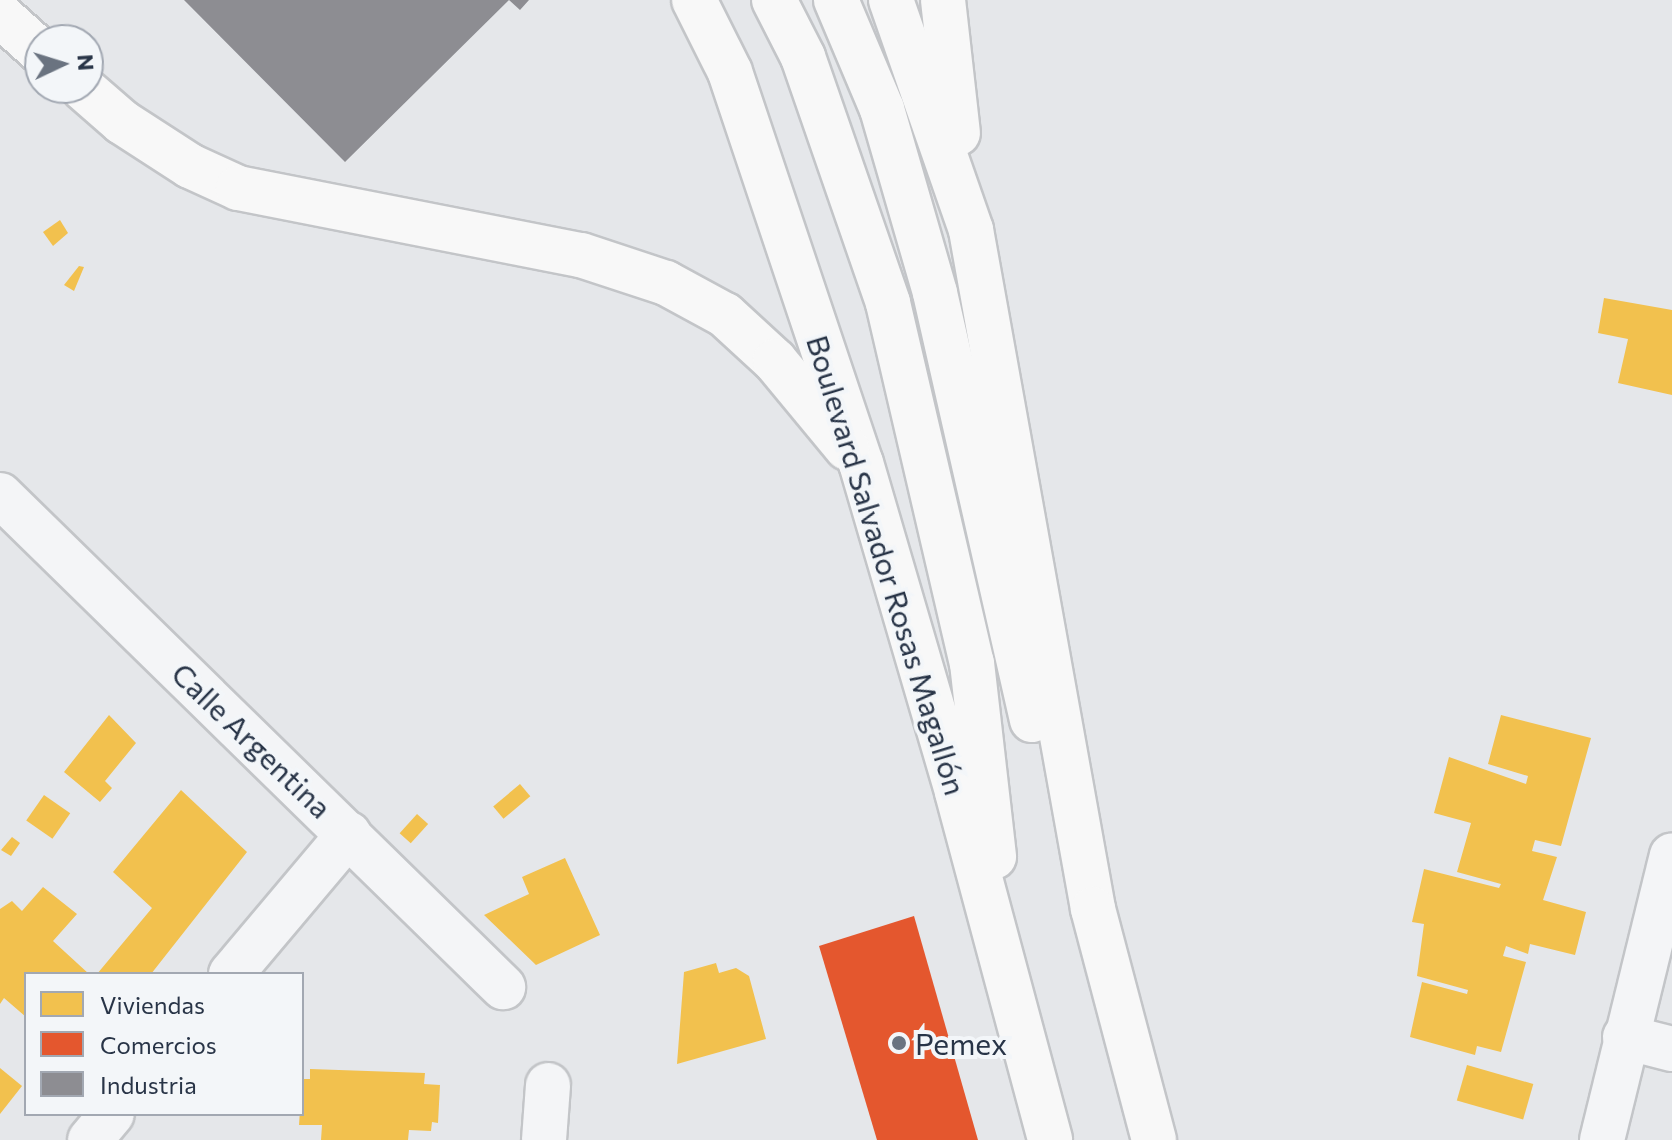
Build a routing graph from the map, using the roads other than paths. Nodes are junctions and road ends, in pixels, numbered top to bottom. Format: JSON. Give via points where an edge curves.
{"nodes":[{"id":1,"x":694,"y":0,"type":"edge"},
{"id":2,"x":774,"y":0,"type":"edge"},
{"id":3,"x":836,"y":0,"type":"edge"},
{"id":4,"x":891,"y":0,"type":"edge"},
{"id":5,"x":943,"y":0,"type":"edge"},
{"id":6,"x":0,"y":15,"type":"edge"},
{"id":7,"x":24,"y":37,"type":"edge"},
{"id":8,"x":101,"y":104,"type":"edge"},
{"id":9,"x":971,"y":230,"type":"junction"},
{"id":10,"x":861,"y":463,"type":"junction"},
{"id":11,"x":0,"y":495,"type":"edge"},
{"id":12,"x":349,"y":834,"type":"junction"},
{"id":13,"x":1672,"y":855,"type":"edge"},
{"id":14,"x":1093,"y":909,"type":"junction"},
{"id":15,"x":999,"y":951,"type":"junction"},
{"id":16,"x":233,"y":972,"type":"edge"},
{"id":17,"x":503,"y":987,"type":"dead end"},
{"id":18,"x":1625,"y":1037,"type":"junction"},
{"id":19,"x":1672,"y":1049,"type":"edge"},
{"id":20,"x":548,"y":1085,"type":"dead end"},
{"id":21,"x":110,"y":1116,"type":"edge"},
{"id":22,"x":90,"y":1140,"type":"edge"},
{"id":23,"x":544,"y":1140,"type":"edge"},
{"id":24,"x":1050,"y":1140,"type":"edge"},
{"id":25,"x":1154,"y":1140,"type":"edge"},
{"id":26,"x":1602,"y":1140,"type":"edge"}],
"edges":[{"from":1,"to":10,"type":"highway","name":"Boulevard Salvador Rosas Magallón","via":[[730,72]]},
{"from":2,"to":15,"type":"highway","via":[[803,57],[888,303],[972,663],[992,806]]},
{"from":3,"to":14,"type":"highway","via":[[882,109],[935,293],[1049,791]]},
{"from":4,"to":9,"type":"highway"},
{"from":5,"to":9,"type":"highway"},
{"from":6,"to":7,"type":"highway"},
{"from":8,"to":10,"type":"highway","via":[[190,166],[238,188],[581,255],[666,283],[725,315]]},
{"from":9,"to":14,"type":"highway"},
{"from":10,"to":15,"type":"highway","name":"Boulevard Salvador Rosas Magallón"},
{"from":11,"to":12,"type":"street","name":"Calle Argentina"},
{"from":12,"to":16,"type":"street"},
{"from":12,"to":17,"type":"street","name":"Calle Argentina"},
{"from":13,"to":18,"type":"street"},
{"from":14,"to":25,"type":"highway"},
{"from":15,"to":24,"type":"highway","name":"Boulevard Salvador Rosas Magallón"},
{"from":18,"to":19,"type":"street"},
{"from":18,"to":26,"type":"street"},
{"from":20,"to":23,"type":"street"},
{"from":21,"to":22,"type":"street"}]}
